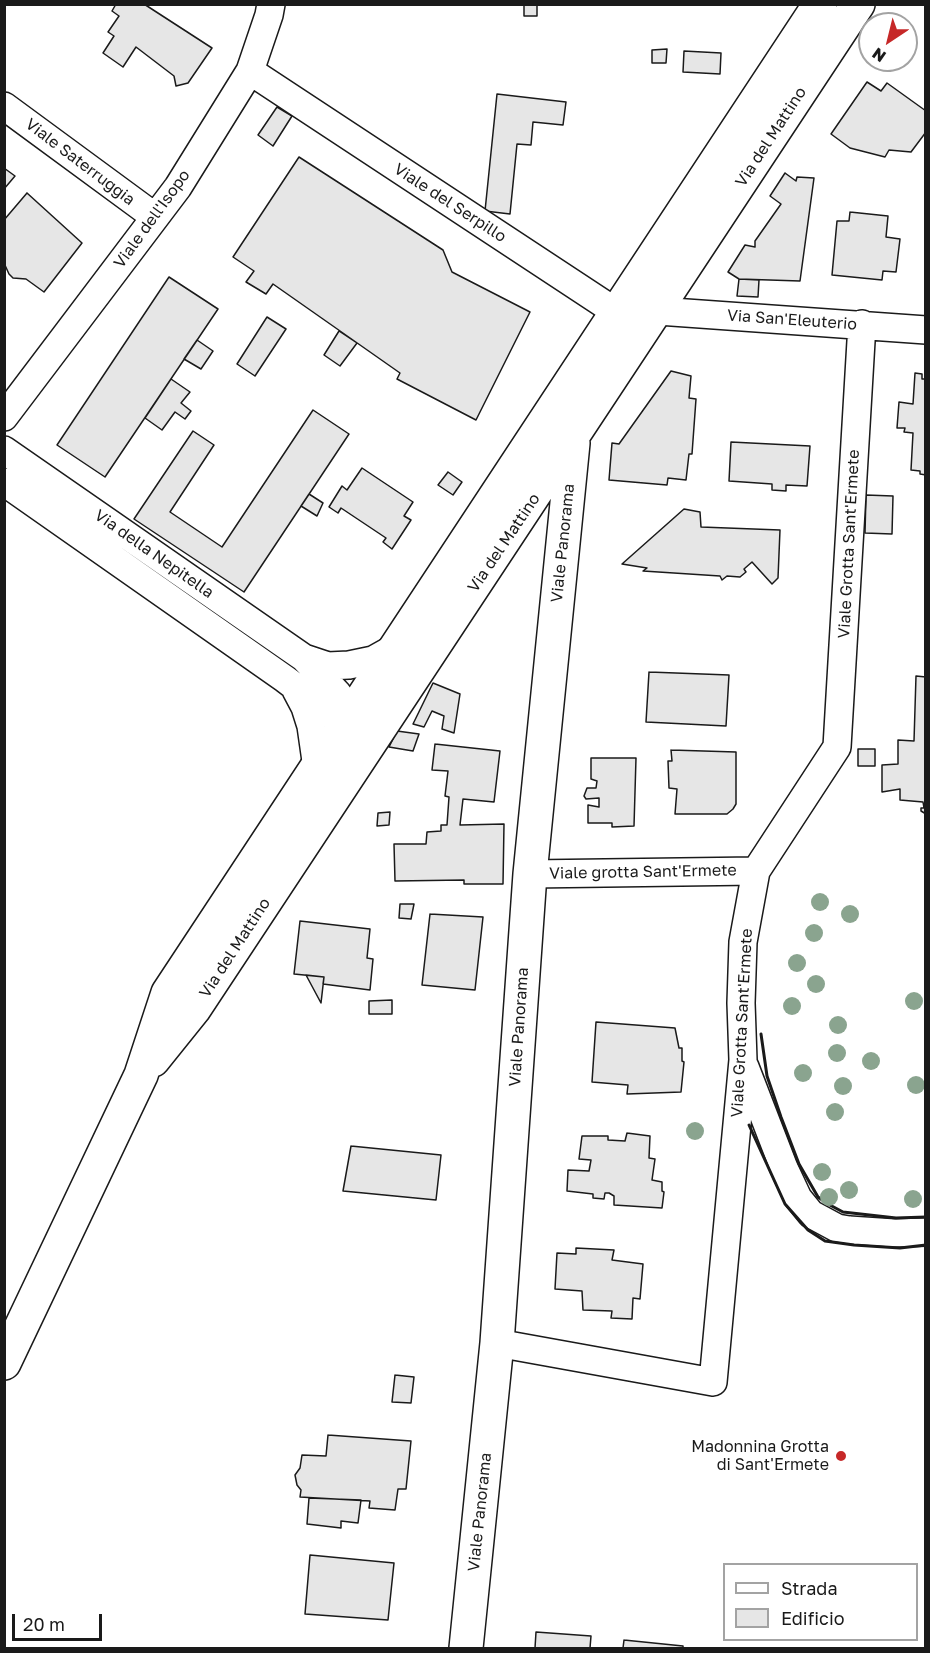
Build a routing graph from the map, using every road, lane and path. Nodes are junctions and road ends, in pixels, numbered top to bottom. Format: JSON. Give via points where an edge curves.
{"nodes":[{"id":1,"x":271,"y":4,"type":"edge"},
{"id":2,"x":820,"y":4,"type":"edge"},
{"id":3,"x":858,"y":4,"type":"edge"},
{"id":4,"x":250,"y":71,"type":"junction"},
{"id":5,"x":773,"y":75,"type":"junction"},
{"id":6,"x":800,"y":93,"type":"junction"},
{"id":7,"x":4,"y":106,"type":"edge"},
{"id":8,"x":155,"y":218,"type":"junction"},
{"id":9,"x":657,"y":311,"type":"junction"},
{"id":10,"x":615,"y":312,"type":"junction"},
{"id":11,"x":862,"y":324,"type":"junction"},
{"id":12,"x":926,"y":330,"type":"edge"},
{"id":13,"x":4,"y":417,"type":"edge"},
{"id":14,"x":546,"y":420,"type":"junction"},
{"id":15,"x":573,"y":439,"type":"junction"},
{"id":16,"x":4,"y":450,"type":"edge"},
{"id":17,"x":4,"y":482,"type":"edge"},
{"id":18,"x":398,"y":646,"type":"junction"},
{"id":19,"x":304,"y":658,"type":"junction"},
{"id":20,"x":294,"y":687,"type":"junction"},
{"id":21,"x":358,"y":734,"type":"junction"},
{"id":22,"x":318,"y":768,"type":"junction"},
{"id":23,"x":756,"y":871,"type":"junction"},
{"id":24,"x":530,"y":874,"type":"junction"},
{"id":25,"x":743,"y":1060,"type":"junction"},
{"id":26,"x":141,"y":1075,"type":"junction"},
{"id":27,"x":926,"y":1232,"type":"edge"},
{"id":28,"x":497,"y":1343,"type":"junction"},
{"id":29,"x":4,"y":1364,"type":"edge"},
{"id":30,"x":466,"y":1648,"type":"edge"}],
"edges":[{"from":1,"to":4,"type":"street","name":"Viale dell'Isopo"},
{"from":2,"to":5,"type":"main road","name":"Via del Mattino"},
{"from":3,"to":6,"type":"main road","name":"Via del Mattino"},
{"from":4,"to":8,"type":"street","name":"Viale dell'Isopo"},
{"from":4,"to":10,"type":"street","name":"Viale del Serpillo"},
{"from":5,"to":6,"type":"street"},
{"from":5,"to":10,"type":"main road","name":"Via del Mattino"},
{"from":6,"to":9,"type":"main road","name":"Via del Mattino"},
{"from":7,"to":8,"type":"street","name":"Viale Saterruggia"},
{"from":8,"to":13,"type":"street","name":"Viale dell'Isopo"},
{"from":9,"to":10,"type":"street"},
{"from":9,"to":11,"type":"street","name":"Via San'Eleuterio"},
{"from":9,"to":15,"type":"main road","name":"Via del Mattino"},
{"from":10,"to":14,"type":"main road","name":"Via del Mattino"},
{"from":11,"to":12,"type":"street","name":"Via San'Eleuterio"},
{"from":11,"to":23,"type":"street","name":"Viale Grotta Sant'Ermete","via":[[837,747]]},
{"from":14,"to":15,"type":"main road"},
{"from":14,"to":18,"type":"main road","name":"Via del Mattino"},
{"from":15,"to":21,"type":"main road","name":"Via del Mattino"},
{"from":15,"to":24,"type":"main road","name":"Viale Panorama"},
{"from":16,"to":19,"type":"street","name":"Via della Nepitella"},
{"from":17,"to":20,"type":"street","name":"Via della Nepitella"},
{"from":18,"to":19,"type":"street","name":"Via della Nepitella","via":[[372,660],[350,665],[328,666]]},
{"from":18,"to":21,"type":"main road","name":"Via del Mattino"},
{"from":19,"to":21,"type":"street","name":"Via della Nepitella","via":[[338,694]]},
{"from":20,"to":21,"type":"street","name":"Via della Nepitella"},
{"from":20,"to":22,"type":"street","name":"Via della Nepitella","via":[[311,726]]},
{"from":21,"to":22,"type":"main road","name":"Via del Mattino"},
{"from":21,"to":26,"type":"main road","name":"Via del Mattino","via":[[194,1009]]},
{"from":22,"to":26,"type":"main road","name":"Via del Mattino","via":[[168,993]]},
{"from":23,"to":24,"type":"street","name":"Viale grotta Sant'Ermete"},
{"from":23,"to":25,"type":"street","name":"Viale Grotta Sant'Ermete","via":[[743,942]]},
{"from":24,"to":28,"type":"main road","name":"Viale Panorama"},
{"from":25,"to":27,"type":"street","via":[[784,1168],[798,1198],[811,1214],[849,1230]]},
{"from":25,"to":28,"type":"street","name":"Viale Grotta Sant'Ermete","via":[[713,1382]]},
{"from":26,"to":29,"type":"main road","name":"Via del Mattino"},
{"from":28,"to":30,"type":"main road","name":"Viale Panorama"}]}
